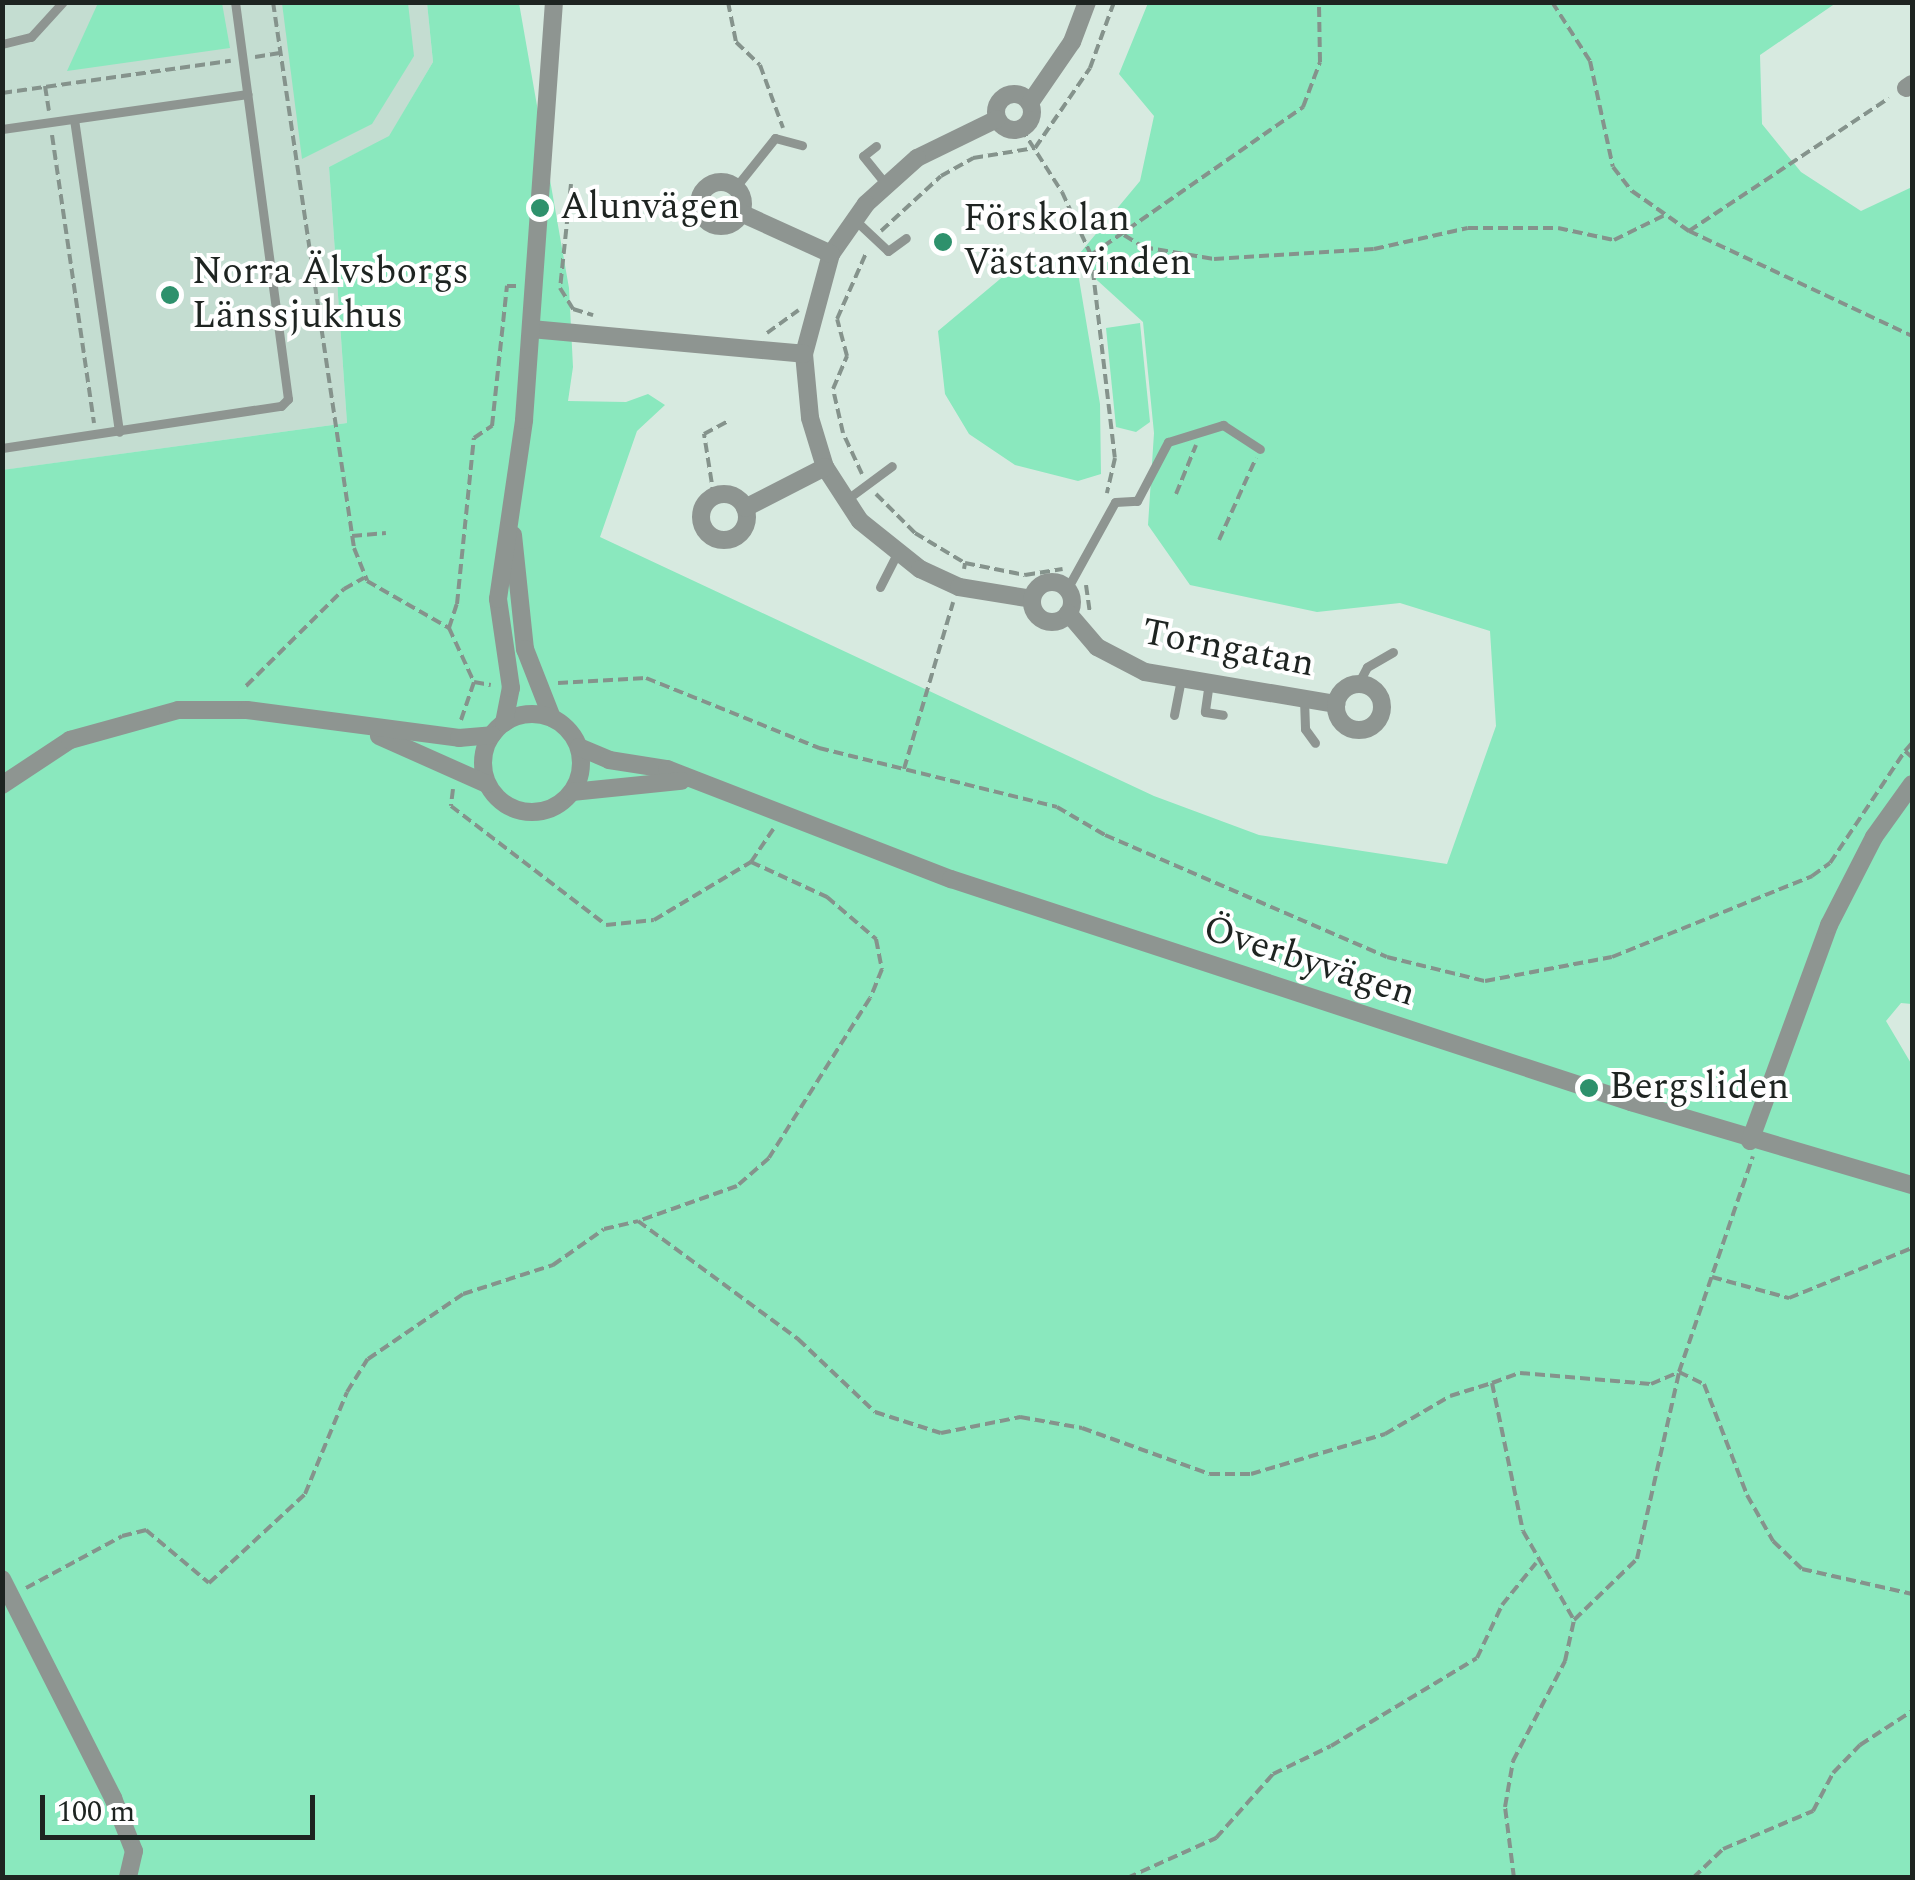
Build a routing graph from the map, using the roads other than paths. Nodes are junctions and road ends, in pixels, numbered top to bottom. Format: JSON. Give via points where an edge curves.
{"nodes":[{"id":1,"x":63,"y":2,"type":"edge"},
{"id":2,"x":235,"y":2,"type":"edge"},
{"id":3,"x":554,"y":2,"type":"edge"},
{"id":4,"x":1087,"y":2,"type":"edge"},
{"id":5,"x":2,"y":44,"type":"edge"},
{"id":6,"x":248,"y":94,"type":"junction"},
{"id":7,"x":1030,"y":103,"type":"junction"},
{"id":8,"x":74,"y":119,"type":"junction"},
{"id":9,"x":997,"y":119,"type":"junction"},
{"id":10,"x":2,"y":128,"type":"edge"},
{"id":11,"x":802,"y":145,"type":"dead end"},
{"id":12,"x":876,"y":146,"type":"dead end"},
{"id":13,"x":886,"y":184,"type":"junction"},
{"id":14,"x":736,"y":188,"type":"junction"},
{"id":15,"x":741,"y":213,"type":"junction"},
{"id":16,"x":854,"y":220,"type":"junction"},
{"id":17,"x":906,"y":238,"type":"dead end"},
{"id":18,"x":831,"y":254,"type":"junction"},
{"id":19,"x":531,"y":329,"type":"junction"},
{"id":20,"x":804,"y":354,"type":"junction"},
{"id":21,"x":119,"y":432,"type":"junction"},
{"id":22,"x":2,"y":448,"type":"edge"},
{"id":23,"x":1260,"y":449,"type":"road end"},
{"id":24,"x":892,"y":466,"type":"dead end"},
{"id":25,"x":825,"y":467,"type":"junction"},
{"id":26,"x":846,"y":500,"type":"junction"},
{"id":27,"x":745,"y":508,"type":"junction"},
{"id":28,"x":512,"y":530,"type":"junction"},
{"id":29,"x":897,"y":554,"type":"junction"},
{"id":30,"x":1072,"y":582,"type":"junction"},
{"id":31,"x":880,"y":587,"type":"dead end"},
{"id":32,"x":1032,"y":600,"type":"junction"},
{"id":33,"x":1068,"y":613,"type":"junction"},
{"id":34,"x":1393,"y":652,"type":"dead end"},
{"id":35,"x":1181,"y":680,"type":"junction"},
{"id":36,"x":1208,"y":682,"type":"junction"},
{"id":37,"x":1358,"y":684,"type":"junction"},
{"id":38,"x":1304,"y":696,"type":"junction"},
{"id":39,"x":1336,"y":704,"type":"junction"},
{"id":40,"x":1223,"y":714,"type":"dead end"},
{"id":41,"x":1174,"y":716,"type":"dead end"},
{"id":42,"x":552,"y":718,"type":"junction"},
{"id":43,"x":360,"y":728,"type":"junction"},
{"id":44,"x":498,"y":729,"type":"junction"},
{"id":45,"x":1315,"y":743,"type":"dead end"},
{"id":46,"x":579,"y":747,"type":"junction"},
{"id":47,"x":692,"y":781,"type":"junction"},
{"id":48,"x":487,"y":784,"type":"junction"},
{"id":49,"x":1912,"y":784,"type":"edge"},
{"id":50,"x":2,"y":785,"type":"edge"},
{"id":51,"x":572,"y":792,"type":"junction"},
{"id":52,"x":1754,"y":1142,"type":"junction"},
{"id":53,"x":1912,"y":1185,"type":"edge"},
{"id":54,"x":7,"y":1588,"type":"edge"},
{"id":55,"x":128,"y":1878,"type":"edge"}],
"edges":[{"from":1,"to":5,"type":"lane","via":[[31,37]]},
{"from":2,"to":6,"type":"lane"},
{"from":3,"to":19,"type":"street"},
{"from":4,"to":7,"type":"street","via":[[1072,42]]},
{"from":6,"to":8,"type":"lane"},
{"from":6,"to":21,"type":"lane","via":[[288,399],[281,406]]},
{"from":7,"to":9,"type":"street","via":[[1021,95],[1003,97]]},
{"from":7,"to":9,"type":"street","via":[[1030,120],[1021,128],[1010,130]]},
{"from":8,"to":10,"type":"lane"},
{"from":8,"to":21,"type":"lane"},
{"from":9,"to":13,"type":"street","via":[[917,158]]},
{"from":11,"to":14,"type":"lane","via":[[783,137],[769,142]]},
{"from":12,"to":13,"type":"lane","via":[[863,156]]},
{"from":13,"to":16,"type":"street"},
{"from":14,"to":15,"type":"street"},
{"from":14,"to":15,"type":"street","via":[[709,185],[700,210],[723,226]]},
{"from":15,"to":18,"type":"street"},
{"from":16,"to":17,"type":"lane","via":[[892,252]]},
{"from":16,"to":18,"type":"street"},
{"from":18,"to":20,"type":"street"},
{"from":19,"to":20,"type":"street"},
{"from":19,"to":28,"type":"street"},
{"from":20,"to":25,"type":"street","via":[[810,418]]},
{"from":21,"to":22,"type":"lane"},
{"from":23,"to":30,"type":"lane","via":[[1223,425],[1194,431],[1161,450],[1137,501],[1115,502]]},
{"from":24,"to":26,"type":"lane"},
{"from":25,"to":26,"type":"street"},
{"from":25,"to":27,"type":"street"},
{"from":26,"to":29,"type":"street"},
{"from":27,"to":27,"type":"street","via":[[742,532],[714,538],[701,514],[714,497],[728,494]]},
{"from":28,"to":42,"type":"street","via":[[525,649]]},
{"from":28,"to":44,"type":"street","via":[[498,599],[510,688]]},
{"from":29,"to":31,"type":"lane"},
{"from":29,"to":32,"type":"street","via":[[959,586]]},
{"from":30,"to":32,"type":"street","via":[[1043,584]]},
{"from":30,"to":33,"type":"street"},
{"from":32,"to":33,"type":"street","via":[[1045,620]]},
{"from":33,"to":35,"type":"street","name":"Torngatan","via":[[1118,661]]},
{"from":34,"to":37,"type":"lane","via":[[1367,667]]},
{"from":35,"to":36,"type":"street","name":"Torngatan"},
{"from":35,"to":41,"type":"lane"},
{"from":36,"to":38,"type":"street","name":"Torngatan"},
{"from":36,"to":40,"type":"lane","via":[[1205,712]]},
{"from":37,"to":39,"type":"street","name":"Torngatan","via":[[1343,690]]},
{"from":37,"to":39,"type":"street","name":"Torngatan","via":[[1378,694],[1382,709],[1376,723],[1349,728]]},
{"from":38,"to":39,"type":"street","name":"Torngatan"},
{"from":38,"to":45,"type":"lane","via":[[1305,730]]},
{"from":42,"to":44,"type":"street","via":[[523,714]]},
{"from":42,"to":46,"type":"street"},
{"from":43,"to":44,"type":"street","via":[[458,738]]},
{"from":43,"to":48,"type":"street"},
{"from":43,"to":50,"type":"street","via":[[248,710],[178,710],[70,740]]},
{"from":44,"to":48,"type":"street","via":[[482,764]]},
{"from":46,"to":47,"type":"street","name":"Överbyvägen"},
{"from":46,"to":51,"type":"street","via":[[581,770]]},
{"from":47,"to":51,"type":"street","name":"Överbyvägen"},
{"from":47,"to":52,"type":"street","name":"Överbyvägen","via":[[781,818]]},
{"from":48,"to":51,"type":"street","via":[[501,802],[522,812],[555,807]]},
{"from":49,"to":52,"type":"street","via":[[1874,837],[1830,926]]},
{"from":52,"to":53,"type":"street","name":"Överbyvägen"},
{"from":54,"to":55,"type":"street","via":[[113,1798],[134,1851]]}]}
